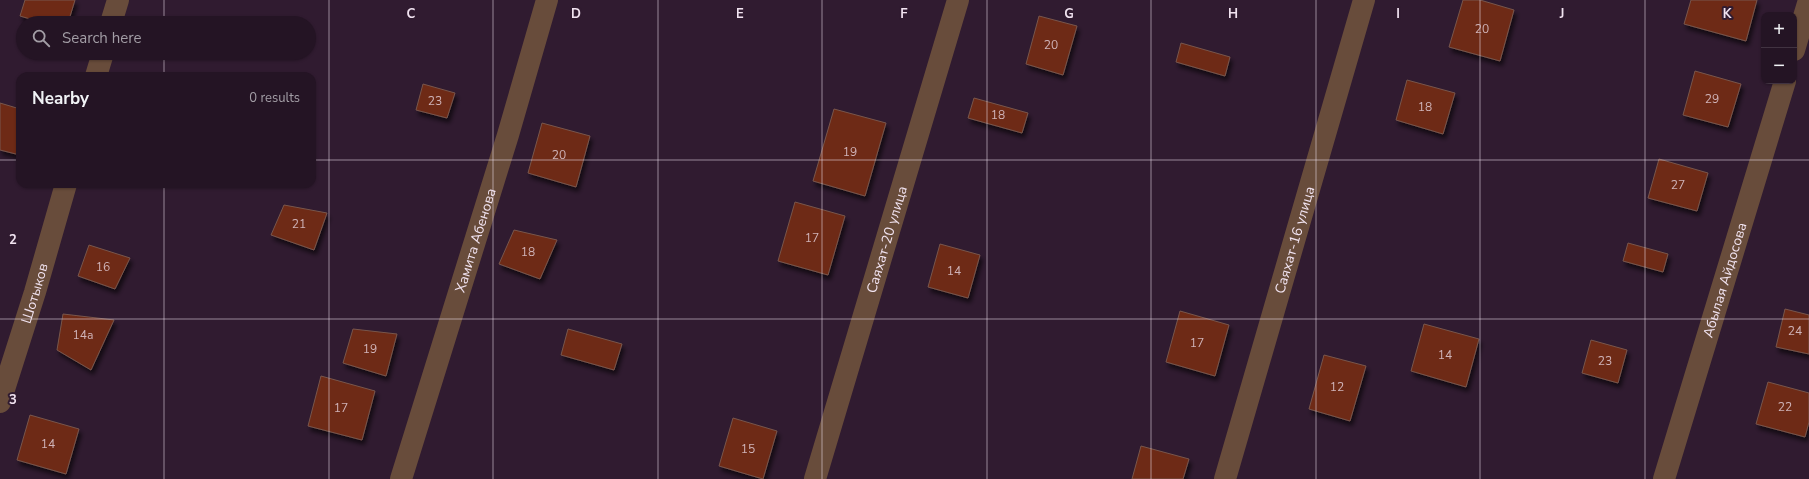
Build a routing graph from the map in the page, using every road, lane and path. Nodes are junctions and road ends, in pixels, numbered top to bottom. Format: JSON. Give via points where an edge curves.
{"nodes":[{"id":1,"x":118,"y":0,"type":"edge"},
{"id":2,"x":547,"y":0,"type":"edge"},
{"id":3,"x":958,"y":0,"type":"edge"},
{"id":4,"x":1364,"y":0,"type":"edge"},
{"id":5,"x":1809,"y":0,"type":"edge"},
{"id":6,"x":113,"y":16,"type":"edge"},
{"id":7,"x":1795,"y":48,"type":"edge"},
{"id":8,"x":101,"y":60,"type":"edge"},
{"id":9,"x":97,"y":72,"type":"edge"},
{"id":10,"x":1784,"y":84,"type":"edge"},
{"id":11,"x":65,"y":188,"type":"edge"},
{"id":12,"x":0,"y":402,"type":"edge"},
{"id":13,"x":401,"y":479,"type":"edge"},
{"id":14,"x":815,"y":479,"type":"edge"},
{"id":15,"x":1225,"y":479,"type":"edge"},
{"id":16,"x":1664,"y":479,"type":"edge"}],
"edges":[{"from":1,"to":6,"type":"street"},
{"from":2,"to":13,"type":"street","name":"Хамита Абенова","via":[[508,135]]},
{"from":3,"to":14,"type":"street","name":"Саяхат-20 улица"},
{"from":4,"to":15,"type":"street","name":"Саяхат-16 улица"},
{"from":5,"to":7,"type":"street"},
{"from":8,"to":9,"type":"street"},
{"from":10,"to":16,"type":"street","name":"Абылая Айдосова"},
{"from":11,"to":12,"type":"street","name":"Шотыков"}]}
